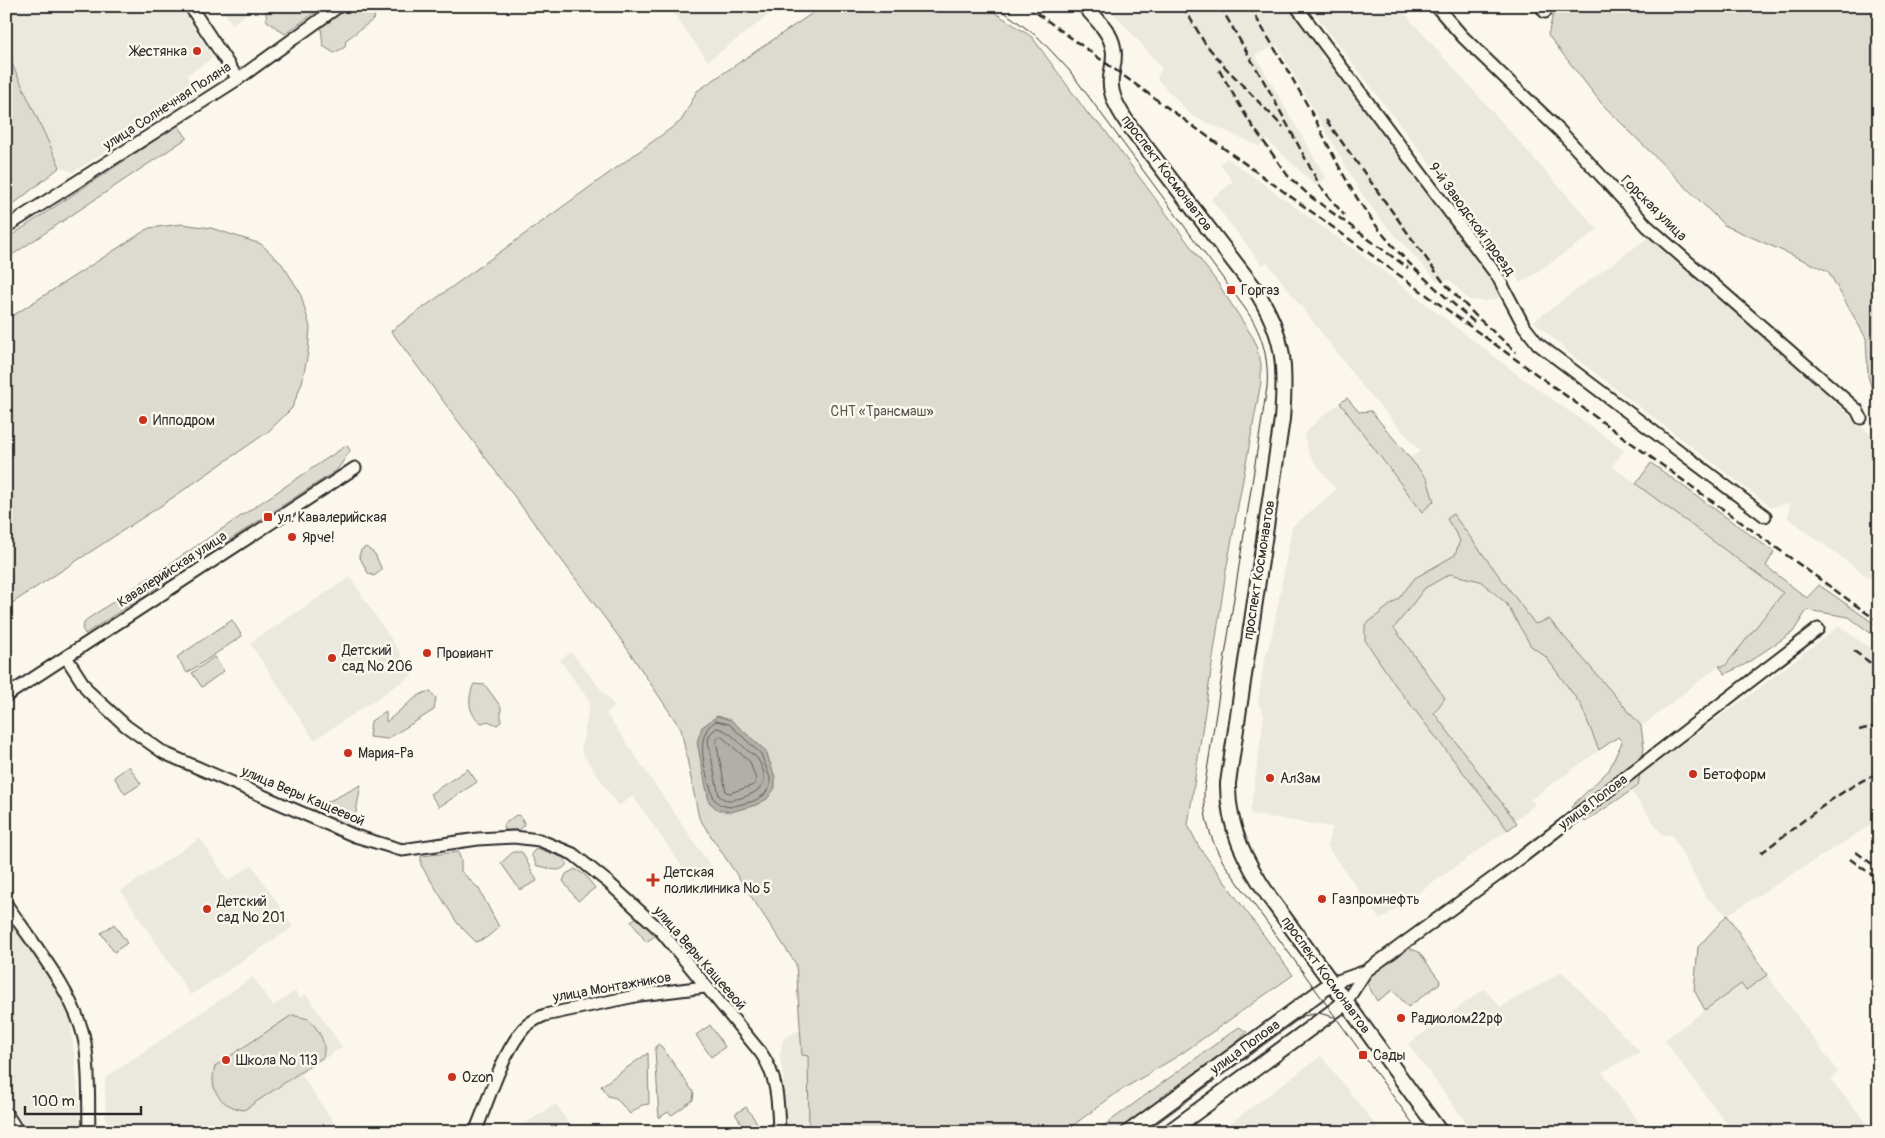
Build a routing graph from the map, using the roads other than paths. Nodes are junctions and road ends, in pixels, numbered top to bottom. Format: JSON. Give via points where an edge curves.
{"nodes":[{"id":1,"x":190,"y":6,"type":"edge"},
{"id":2,"x":339,"y":6,"type":"edge"},
{"id":3,"x":1085,"y":6,"type":"edge"},
{"id":4,"x":1296,"y":6,"type":"edge"},
{"id":5,"x":1436,"y":6,"type":"edge"},
{"id":6,"x":238,"y":79,"type":"junction"},
{"id":7,"x":6,"y":226,"type":"edge"},
{"id":8,"x":1861,"y":418,"type":"dead end"},
{"id":9,"x":356,"y":468,"type":"dead end"},
{"id":10,"x":1766,"y":516,"type":"dead end"},
{"id":11,"x":1818,"y":629,"type":"dead end"},
{"id":12,"x":66,"y":656,"type":"junction"},
{"id":13,"x":6,"y":696,"type":"edge"},
{"id":14,"x":6,"y":904,"type":"edge"},
{"id":15,"x":1366,"y":971,"type":"junction"},
{"id":16,"x":1332,"y":983,"type":"junction"},
{"id":17,"x":705,"y":987,"type":"junction"},
{"id":18,"x":1346,"y":1002,"type":"junction"},
{"id":19,"x":6,"y":1113,"type":"edge"},
{"id":20,"x":18,"y":1132,"type":"edge"},
{"id":21,"x":89,"y":1132,"type":"edge"},
{"id":22,"x":475,"y":1132,"type":"edge"},
{"id":23,"x":779,"y":1132,"type":"edge"},
{"id":24,"x":1130,"y":1132,"type":"edge"},
{"id":25,"x":1169,"y":1132,"type":"edge"},
{"id":26,"x":1440,"y":1132,"type":"edge"}],
"edges":[{"from":1,"to":6,"type":"street"},
{"from":2,"to":6,"type":"street","name":"улица Солнечная Поляна"},
{"from":3,"to":16,"type":"main road","name":"проспект Космонавтов","via":[[1113,46],[1115,57],[1111,80],[1116,104],[1255,289],[1267,307],[1280,338],[1284,375],[1282,419],[1227,797],[1234,830],[1248,863]]},
{"from":4,"to":10,"type":"street","name":"9-й Заводской проезд","via":[[1498,277],[1524,326],[1538,344]]},
{"from":5,"to":8,"type":"street","name":"Горская улица","via":[[1462,37],[1560,131],[1647,226],[1858,410]]},
{"from":6,"to":7,"type":"street","name":"улица Солнечная Поляна"},
{"from":9,"to":12,"type":"street","name":"Кавалерийская улица"},
{"from":11,"to":15,"type":"street","name":"улица Попова","via":[[1528,852]]},
{"from":12,"to":13,"type":"street","name":"Кавалерийская улица"},
{"from":12,"to":17,"type":"street","name":"улица Веры Кащеевой","via":[[88,691],[126,726],[164,753],[355,836],[402,850],[478,840],[539,840],[573,854],[660,930]]},
{"from":14,"to":21,"type":"street","via":[[67,995],[78,1017],[85,1044]]},
{"from":15,"to":16,"type":"street","name":"улица Попова"},
{"from":15,"to":18,"type":"street","name":"улица Попова"},
{"from":16,"to":18,"type":"main road","name":"проспект Космонавтов"},
{"from":16,"to":24,"type":"main road","name":"улица Попова"},
{"from":17,"to":22,"type":"street","name":"улица Монтажников","via":[[630,996],[534,1020],[520,1033],[504,1063]]},
{"from":17,"to":23,"type":"street","name":"улица Веры Кащеевой","via":[[770,1066],[775,1082]]},
{"from":18,"to":25,"type":"main road","name":"улица Попова"},
{"from":18,"to":26,"type":"main road","name":"проспект Космонавтов"},
{"from":19,"to":20,"type":"street"}]}
